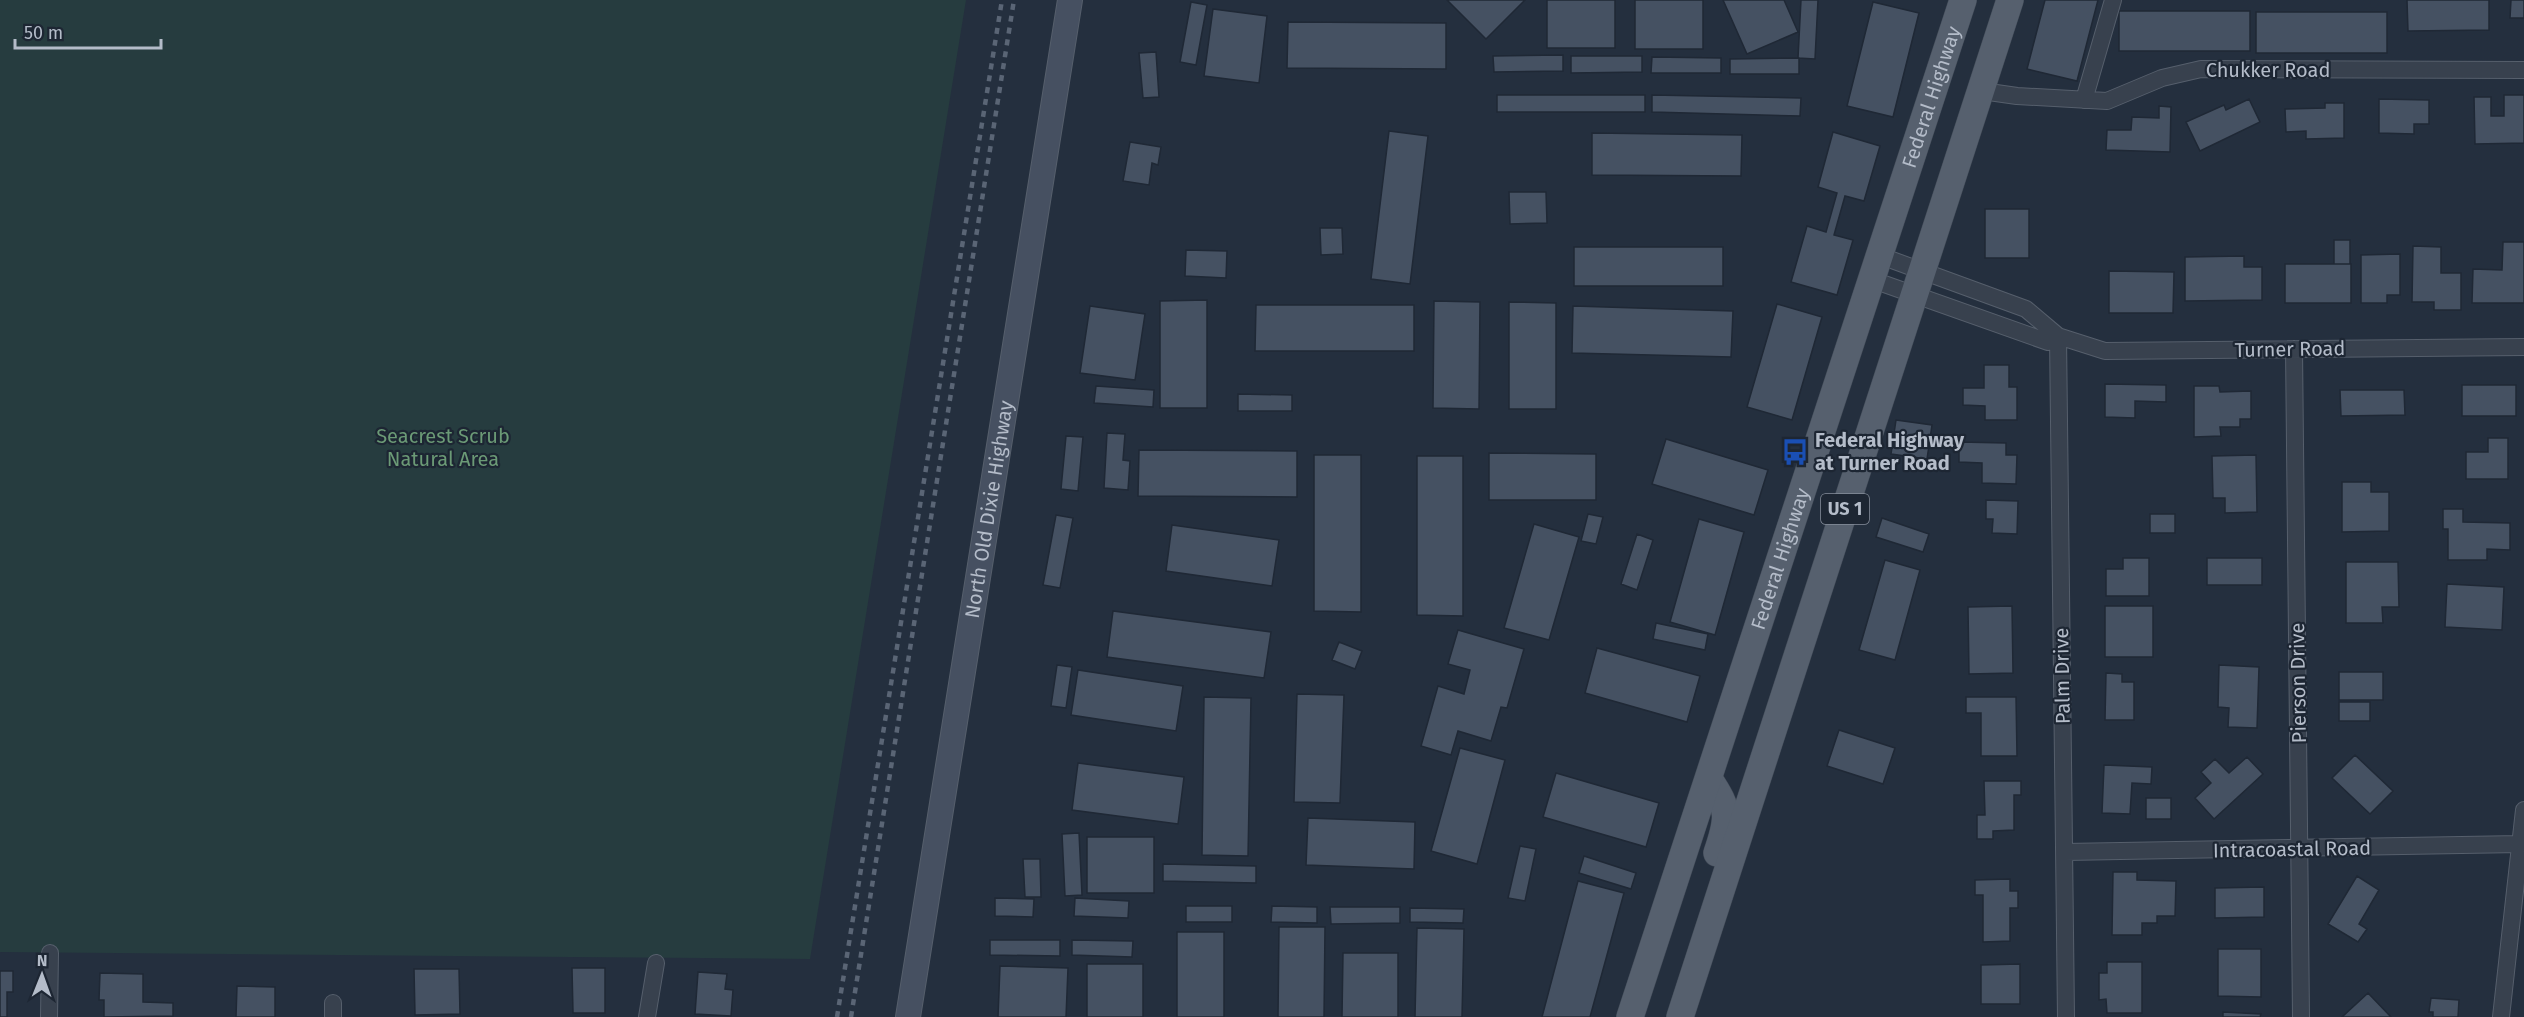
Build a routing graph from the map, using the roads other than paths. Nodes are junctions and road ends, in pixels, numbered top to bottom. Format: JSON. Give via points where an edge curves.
{"nodes":[{"id":1,"x":1070,"y":0,"type":"edge"},
{"id":2,"x":1963,"y":0,"type":"edge"},
{"id":3,"x":2010,"y":0,"type":"edge"},
{"id":4,"x":2113,"y":0,"type":"edge"},
{"id":5,"x":2524,"y":70,"type":"edge"},
{"id":6,"x":1982,"y":91,"type":"junction"},
{"id":7,"x":2084,"y":100,"type":"junction"},
{"id":8,"x":1877,"y":268,"type":"junction"},
{"id":9,"x":1918,"y":284,"type":"junction"},
{"id":10,"x":2058,"y":336,"type":"junction"},
{"id":11,"x":2524,"y":347,"type":"edge"},
{"id":12,"x":2294,"y":349,"type":"junction"},
{"id":13,"x":1708,"y":779,"type":"junction"},
{"id":14,"x":2524,"y":810,"type":"edge"},
{"id":15,"x":2520,"y":844,"type":"junction"},
{"id":16,"x":2299,"y":850,"type":"junction"},
{"id":17,"x":2064,"y":852,"type":"junction"},
{"id":18,"x":50,"y":953,"type":"dead end"},
{"id":19,"x":656,"y":963,"type":"dead end"},
{"id":20,"x":49,"y":1017,"type":"edge"},
{"id":21,"x":647,"y":1017,"type":"edge"},
{"id":22,"x":908,"y":1017,"type":"edge"},
{"id":23,"x":1630,"y":1017,"type":"edge"},
{"id":24,"x":1664,"y":1017,"type":"edge"},
{"id":25,"x":1680,"y":1017,"type":"edge"},
{"id":26,"x":2066,"y":1017,"type":"edge"},
{"id":27,"x":2301,"y":1017,"type":"edge"},
{"id":28,"x":2501,"y":1017,"type":"edge"}],
"edges":[{"from":1,"to":22,"type":"street","name":"North Old Dixie Highway"},
{"from":2,"to":8,"type":"main road","name":"Federal Highway","number":"US 1"},
{"from":3,"to":6,"type":"main road","number":"US 1"},
{"from":4,"to":7,"type":"street"},
{"from":5,"to":7,"type":"street","name":"Chukker Road","via":[[2201,69],[2162,78],[2108,100]]},
{"from":6,"to":7,"type":"street","name":"Chukker Road"},
{"from":6,"to":9,"type":"main road","number":"US 1"},
{"from":8,"to":9,"type":"street","name":"Turner Road"},
{"from":8,"to":9,"type":"street","name":"Turner Road"},
{"from":8,"to":13,"type":"main road","name":"Federal Highway","number":"US 1"},
{"from":9,"to":10,"type":"street","name":"Turner Road","via":[[2026,309]]},
{"from":9,"to":10,"type":"street","name":"Turner Road","via":[[2048,342]]},
{"from":9,"to":25,"type":"main road","number":"US 1"},
{"from":10,"to":12,"type":"street","name":"Turner Road","via":[[2104,351]]},
{"from":10,"to":17,"type":"street","name":"Palm Drive"},
{"from":11,"to":12,"type":"street","name":"Turner Road"},
{"from":12,"to":16,"type":"street","name":"Pierson Drive"},
{"from":13,"to":23,"type":"main road","name":"Federal Highway","number":"US 1"},
{"from":13,"to":24,"type":"main road","via":[[1723,800],[1723,836]]},
{"from":14,"to":15,"type":"street"},
{"from":15,"to":16,"type":"street","name":"Intracoastal Road"},
{"from":15,"to":28,"type":"street"},
{"from":16,"to":17,"type":"street","name":"Intracoastal Road"},
{"from":16,"to":27,"type":"street","name":"Pierson Drive"},
{"from":17,"to":26,"type":"street","name":"Palm Drive"},
{"from":18,"to":20,"type":"street"},
{"from":19,"to":21,"type":"street"}]}
